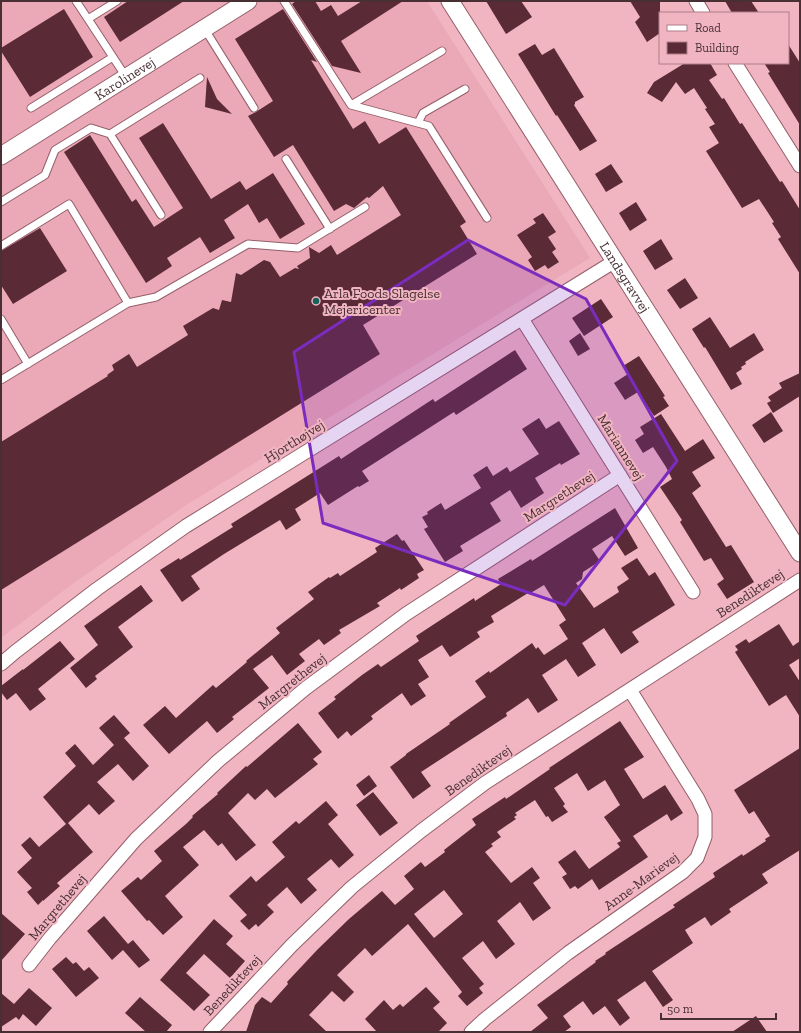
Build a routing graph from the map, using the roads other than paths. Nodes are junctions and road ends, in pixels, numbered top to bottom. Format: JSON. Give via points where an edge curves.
{"nodes":[{"id":1,"x":76,"y":1,"type":"edge"},
{"id":2,"x":117,"y":1,"type":"edge"},
{"id":3,"x":248,"y":1,"type":"edge"},
{"id":4,"x":284,"y":1,"type":"edge"},
{"id":5,"x":450,"y":1,"type":"edge"},
{"id":6,"x":696,"y":1,"type":"edge"},
{"id":7,"x":702,"y":12,"type":"edge"},
{"id":8,"x":88,"y":19,"type":"junction"},
{"id":9,"x":204,"y":28,"type":"junction"},
{"id":10,"x":442,"y":51,"type":"dead end"},
{"id":11,"x":113,"y":57,"type":"junction"},
{"id":12,"x":736,"y":64,"type":"edge"},
{"id":13,"x":126,"y":77,"type":"junction"},
{"id":14,"x":200,"y":78,"type":"dead end"},
{"id":15,"x":465,"y":89,"type":"dead end"},
{"id":16,"x":351,"y":105,"type":"junction"},
{"id":17,"x":31,"y":108,"type":"dead end"},
{"id":18,"x":254,"y":108,"type":"dead end"},
{"id":19,"x":418,"y":123,"type":"junction"},
{"id":20,"x":110,"y":134,"type":"junction"},
{"id":21,"x":1,"y":156,"type":"edge"},
{"id":22,"x":286,"y":159,"type":"dead end"},
{"id":23,"x":800,"y":166,"type":"edge"},
{"id":24,"x":1,"y":202,"type":"edge"},
{"id":25,"x":365,"y":207,"type":"dead end"},
{"id":26,"x":161,"y":215,"type":"dead end"},
{"id":27,"x":487,"y":218,"type":"dead end"},
{"id":28,"x":330,"y":229,"type":"junction"},
{"id":29,"x":1,"y":246,"type":"edge"},
{"id":30,"x":615,"y":261,"type":"junction"},
{"id":31,"x":128,"y":302,"type":"junction"},
{"id":32,"x":1,"y":319,"type":"edge"},
{"id":33,"x":522,"y":319,"type":"junction"},
{"id":34,"x":28,"y":364,"type":"junction"},
{"id":35,"x":1,"y":380,"type":"edge"},
{"id":36,"x":620,"y":475,"type":"junction"},
{"id":37,"x":800,"y":553,"type":"edge"},
{"id":38,"x":800,"y":580,"type":"edge"},
{"id":39,"x":693,"y":592,"type":"dead end"},
{"id":40,"x":1,"y":664,"type":"edge"},
{"id":41,"x":630,"y":690,"type":"junction"},
{"id":42,"x":29,"y":965,"type":"dead end"},
{"id":43,"x":210,"y":1032,"type":"edge"},
{"id":44,"x":471,"y":1032,"type":"edge"}],
"edges":[{"from":1,"to":8,"type":"lane"},
{"from":2,"to":8,"type":"lane"},
{"from":3,"to":9,"type":"street","name":"Karolinevej"},
{"from":4,"to":16,"type":"lane"},
{"from":5,"to":30,"type":"street","name":"Landsgravvej"},
{"from":6,"to":7,"type":"street"},
{"from":8,"to":11,"type":"lane"},
{"from":9,"to":13,"type":"street","name":"Karolinevej"},
{"from":9,"to":18,"type":"lane"},
{"from":10,"to":16,"type":"lane"},
{"from":11,"to":13,"type":"lane"},
{"from":11,"to":17,"type":"lane"},
{"from":12,"to":23,"type":"street"},
{"from":13,"to":21,"type":"street","name":"Karolinevej"},
{"from":14,"to":20,"type":"lane"},
{"from":15,"to":19,"type":"lane","via":[[423,113]]},
{"from":16,"to":19,"type":"lane"},
{"from":19,"to":27,"type":"lane","via":[[429,126]]},
{"from":20,"to":24,"type":"lane","via":[[91,128],[61,146],[55,150],[45,175]]},
{"from":20,"to":26,"type":"lane"},
{"from":22,"to":28,"type":"lane"},
{"from":25,"to":28,"type":"lane"},
{"from":28,"to":31,"type":"lane","via":[[298,248],[248,244],[156,297]]},
{"from":29,"to":31,"type":"lane","via":[[69,204]]},
{"from":30,"to":33,"type":"street","name":"Hjorthøjvej"},
{"from":30,"to":37,"type":"street","name":"Landsgravvej"},
{"from":31,"to":34,"type":"lane"},
{"from":32,"to":34,"type":"lane"},
{"from":33,"to":36,"type":"street","name":"Mariannevej"},
{"from":33,"to":40,"type":"street","name":"Hjorthøjvej","via":[[186,526],[97,589]]},
{"from":34,"to":35,"type":"lane"},
{"from":36,"to":39,"type":"street","name":"Mariannevej"},
{"from":36,"to":42,"type":"street","name":"Margrethevej","via":[[406,614],[306,688],[230,752],[136,839]]},
{"from":38,"to":41,"type":"street","name":"Benediktevej"},
{"from":41,"to":43,"type":"street","name":"Benediktevej","via":[[485,783],[352,887],[297,940]]},
{"from":41,"to":44,"type":"street","name":"Anne-Marievej","via":[[705,814],[705,837],[697,858],[683,872],[568,953]]}]}
